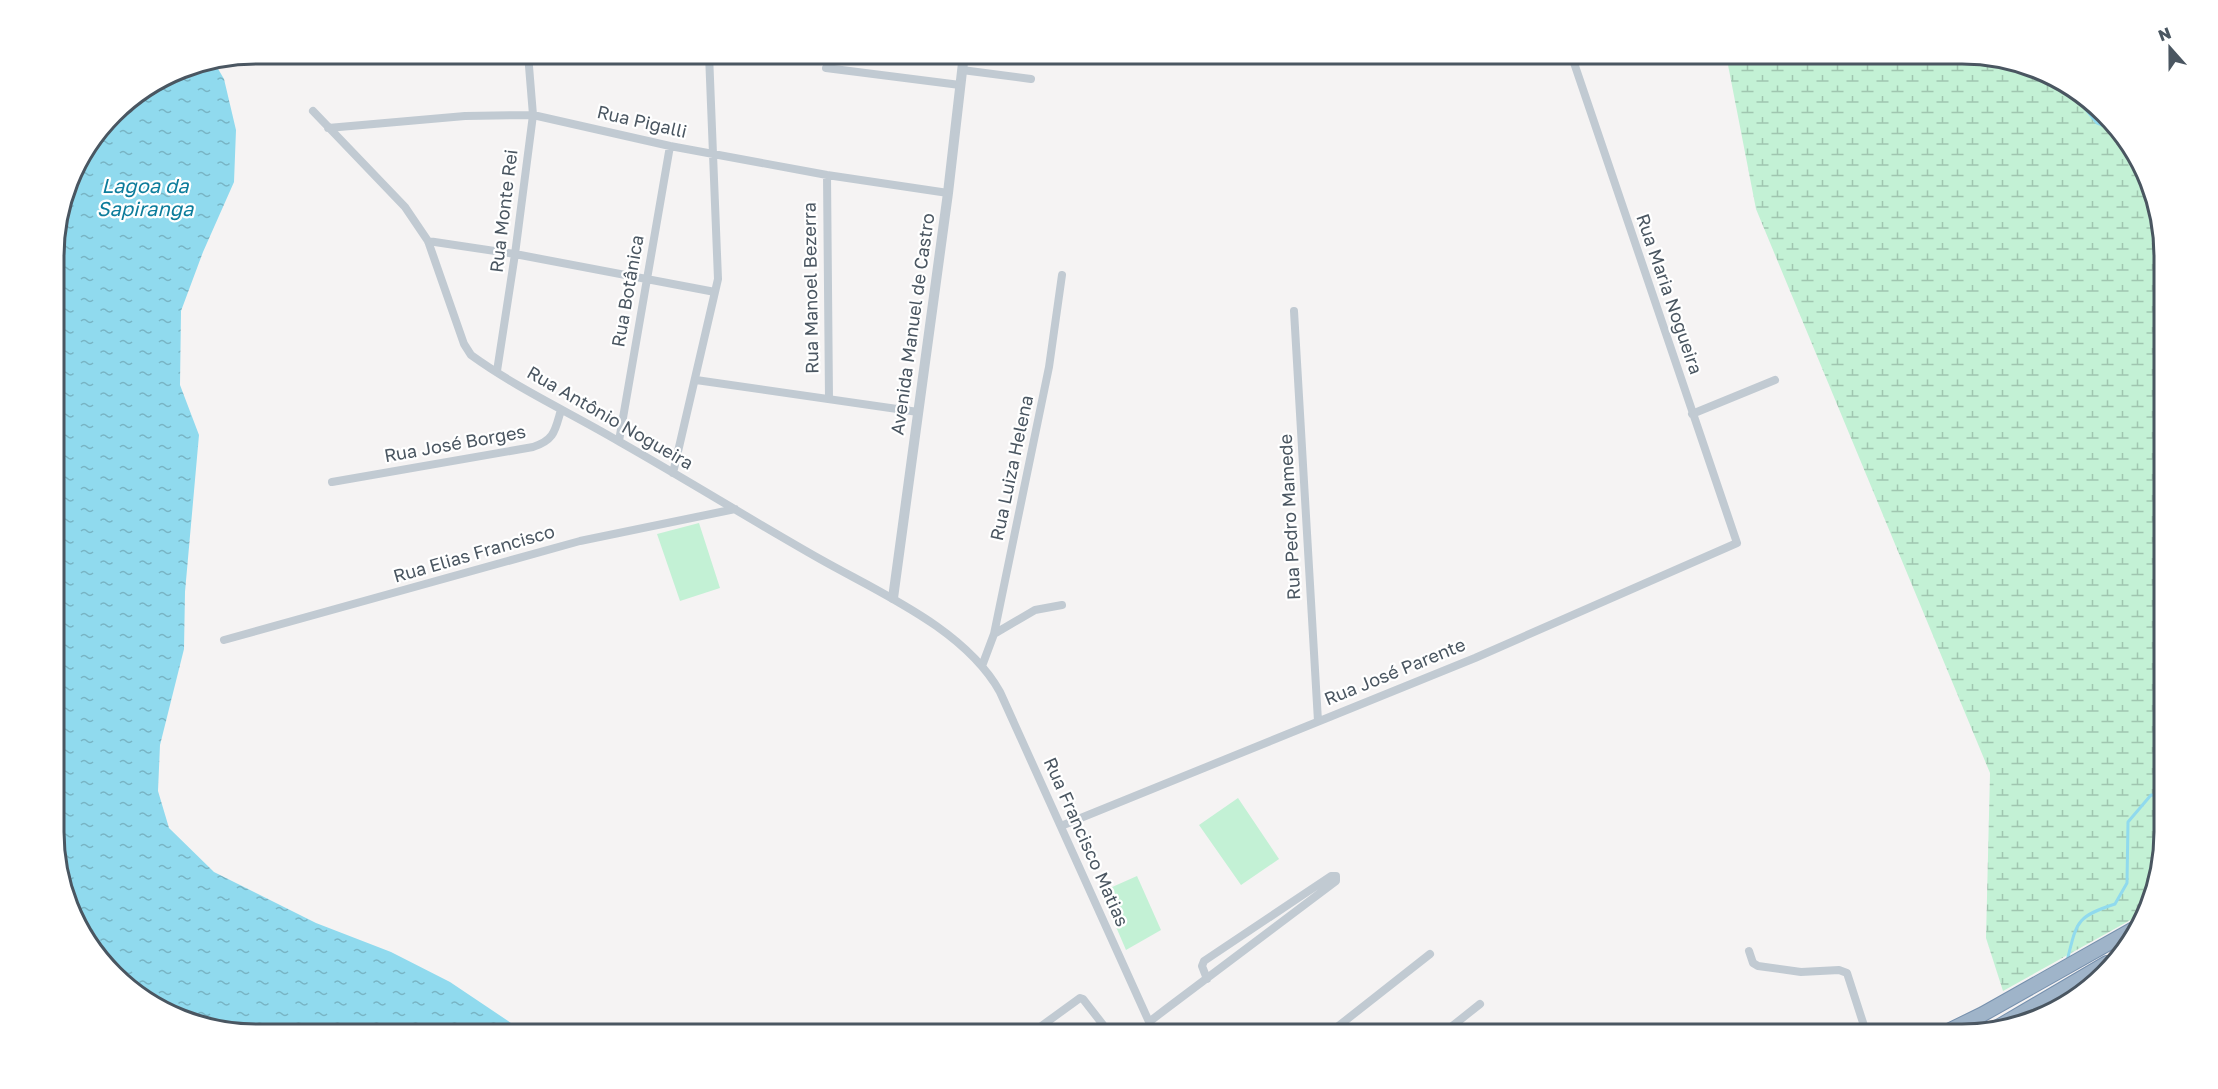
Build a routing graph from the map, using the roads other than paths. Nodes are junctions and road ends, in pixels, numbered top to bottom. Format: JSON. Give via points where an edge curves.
{"nodes":[{"id":1,"x":1575,"y":64,"type":"edge"},
{"id":2,"x":529,"y":65,"type":"edge"},
{"id":3,"x":710,"y":65,"type":"edge"},
{"id":4,"x":963,"y":65,"type":"edge"},
{"id":5,"x":826,"y":68,"type":"dead end"},
{"id":6,"x":962,"y":70,"type":"junction"},
{"id":7,"x":1031,"y":79,"type":"dead end"},
{"id":8,"x":960,"y":85,"type":"junction"},
{"id":9,"x":313,"y":111,"type":"dead end"},
{"id":10,"x":533,"y":115,"type":"junction"},
{"id":11,"x":328,"y":128,"type":"junction"},
{"id":12,"x":670,"y":146,"type":"junction"},
{"id":13,"x":714,"y":154,"type":"junction"},
{"id":14,"x":827,"y":175,"type":"junction"},
{"id":15,"x":948,"y":193,"type":"junction"},
{"id":16,"x":428,"y":241,"type":"junction"},
{"id":17,"x":515,"y":254,"type":"junction"},
{"id":18,"x":1062,"y":275,"type":"dead end"},
{"id":19,"x":647,"y":280,"type":"junction"},
{"id":20,"x":715,"y":292,"type":"junction"},
{"id":21,"x":1294,"y":311,"type":"dead end"},
{"id":22,"x":497,"y":371,"type":"junction"},
{"id":23,"x":696,"y":380,"type":"junction"},
{"id":24,"x":1775,"y":380,"type":"dead end"},
{"id":25,"x":829,"y":399,"type":"junction"},
{"id":26,"x":561,"y":410,"type":"junction"},
{"id":27,"x":918,"y":412,"type":"junction"},
{"id":28,"x":1692,"y":414,"type":"junction"},
{"id":29,"x":619,"y":441,"type":"junction"},
{"id":30,"x":673,"y":473,"type":"junction"},
{"id":31,"x":332,"y":482,"type":"dead end"},
{"id":32,"x":735,"y":509,"type":"junction"},
{"id":33,"x":1737,"y":543,"type":"joint"},
{"id":34,"x":893,"y":598,"type":"junction"},
{"id":35,"x":1062,"y":605,"type":"dead end"},
{"id":36,"x":994,"y":634,"type":"junction"},
{"id":37,"x":224,"y":640,"type":"dead end"},
{"id":38,"x":982,"y":666,"type":"junction"},
{"id":39,"x":1318,"y":720,"type":"junction"},
{"id":40,"x":1061,"y":826,"type":"junction"},
{"id":41,"x":2124,"y":934,"type":"edge"},
{"id":42,"x":1749,"y":951,"type":"dead end"},
{"id":43,"x":1430,"y":954,"type":"dead end"},
{"id":44,"x":2093,"y":972,"type":"edge"},
{"id":45,"x":1207,"y":979,"type":"junction"},
{"id":46,"x":1480,"y":1004,"type":"dead end"},
{"id":47,"x":2013,"y":1017,"type":"edge"},
{"id":48,"x":1149,"y":1022,"type":"joint"},
{"id":49,"x":1044,"y":1024,"type":"edge"},
{"id":50,"x":1102,"y":1024,"type":"edge"},
{"id":51,"x":1341,"y":1024,"type":"edge"},
{"id":52,"x":1455,"y":1024,"type":"edge"},
{"id":53,"x":1863,"y":1024,"type":"edge"},
{"id":54,"x":1961,"y":1024,"type":"edge"}],
"edges":[{"from":1,"to":28,"type":"street","name":"Rua Maria Nogueira"},
{"from":2,"to":10,"type":"street","name":"Rua Monte Rei"},
{"from":3,"to":13,"type":"street"},
{"from":4,"to":6,"type":"street","name":"Avenida Manuel de Castro"},
{"from":5,"to":8,"type":"street"},
{"from":6,"to":7,"type":"street"},
{"from":6,"to":8,"type":"street","name":"Avenida Manuel de Castro"},
{"from":8,"to":15,"type":"street","name":"Avenida Manuel de Castro"},
{"from":9,"to":11,"type":"street","name":"Rua Antônio Nogueira"},
{"from":10,"to":11,"type":"street","name":"Rua Pigalli","via":[[465,116]]},
{"from":10,"to":12,"type":"street","name":"Rua Pigalli"},
{"from":10,"to":17,"type":"street","name":"Rua Monte Rei"},
{"from":11,"to":16,"type":"street","name":"Rua Antônio Nogueira","via":[[405,207]]},
{"from":12,"to":13,"type":"street","name":"Rua Pigalli"},
{"from":12,"to":19,"type":"street","name":"Rua Botânica"},
{"from":13,"to":14,"type":"street","name":"Rua Pigalli"},
{"from":13,"to":20,"type":"street","via":[[718,266]]},
{"from":14,"to":15,"type":"street","name":"Rua Pigalli"},
{"from":14,"to":25,"type":"street","name":"Rua Manoel Bezerra"},
{"from":15,"to":27,"type":"street","name":"Avenida Manuel de Castro"},
{"from":16,"to":17,"type":"street"},
{"from":16,"to":22,"type":"street","name":"Rua Antônio Nogueira","via":[[467,351]]},
{"from":17,"to":19,"type":"street"},
{"from":17,"to":22,"type":"street","name":"Rua Monte Rei"},
{"from":18,"to":36,"type":"street","name":"Rua Luiza Helena","via":[[1049,367]]},
{"from":19,"to":20,"type":"street"},
{"from":19,"to":29,"type":"street","name":"Rua Botânica"},
{"from":20,"to":23,"type":"street"},
{"from":21,"to":39,"type":"street","name":"Rua Pedro Mamede"},
{"from":22,"to":26,"type":"street","name":"Rua Antônio Nogueira"},
{"from":23,"to":25,"type":"street"},
{"from":23,"to":30,"type":"street"},
{"from":24,"to":28,"type":"street"},
{"from":25,"to":27,"type":"street"},
{"from":26,"to":29,"type":"street","name":"Rua Antônio Nogueira"},
{"from":26,"to":31,"type":"street","name":"Rua José Borges","via":[[555,433],[533,447]]},
{"from":27,"to":34,"type":"street","name":"Avenida Manuel de Castro"},
{"from":28,"to":33,"type":"street","name":"Rua Maria Nogueira"},
{"from":29,"to":30,"type":"street","name":"Rua Antônio Nogueira"},
{"from":30,"to":32,"type":"street","name":"Rua Antônio Nogueira"},
{"from":32,"to":34,"type":"street","name":"Rua Antônio Nogueira"},
{"from":32,"to":37,"type":"street","name":"Rua Elias Francisco","via":[[580,541]]},
{"from":33,"to":39,"type":"street","name":"Rua José Parente","via":[[1475,658]]},
{"from":34,"to":38,"type":"street","name":"Rua Antônio Nogueira","via":[[956,640]]},
{"from":35,"to":36,"type":"street","via":[[1035,610]]},
{"from":36,"to":38,"type":"street","name":"Rua Luiza Helena"},
{"from":38,"to":40,"type":"street","name":"Rua Francisco Matias","via":[[1000,692]]},
{"from":39,"to":40,"type":"street","name":"Rua José Parente"},
{"from":40,"to":48,"type":"street","name":"Rua Francisco Matias"},
{"from":41,"to":54,"type":"highway"},
{"from":42,"to":53,"type":"street","via":[[1758,966],[1846,973]]},
{"from":43,"to":51,"type":"street"},
{"from":44,"to":47,"type":"highway"},
{"from":45,"to":45,"type":"street","via":[[1336,881],[1336,876],[1204,961]]},
{"from":45,"to":48,"type":"street"},
{"from":46,"to":52,"type":"street"},
{"from":49,"to":50,"type":"street","via":[[1080,998]]}]}
